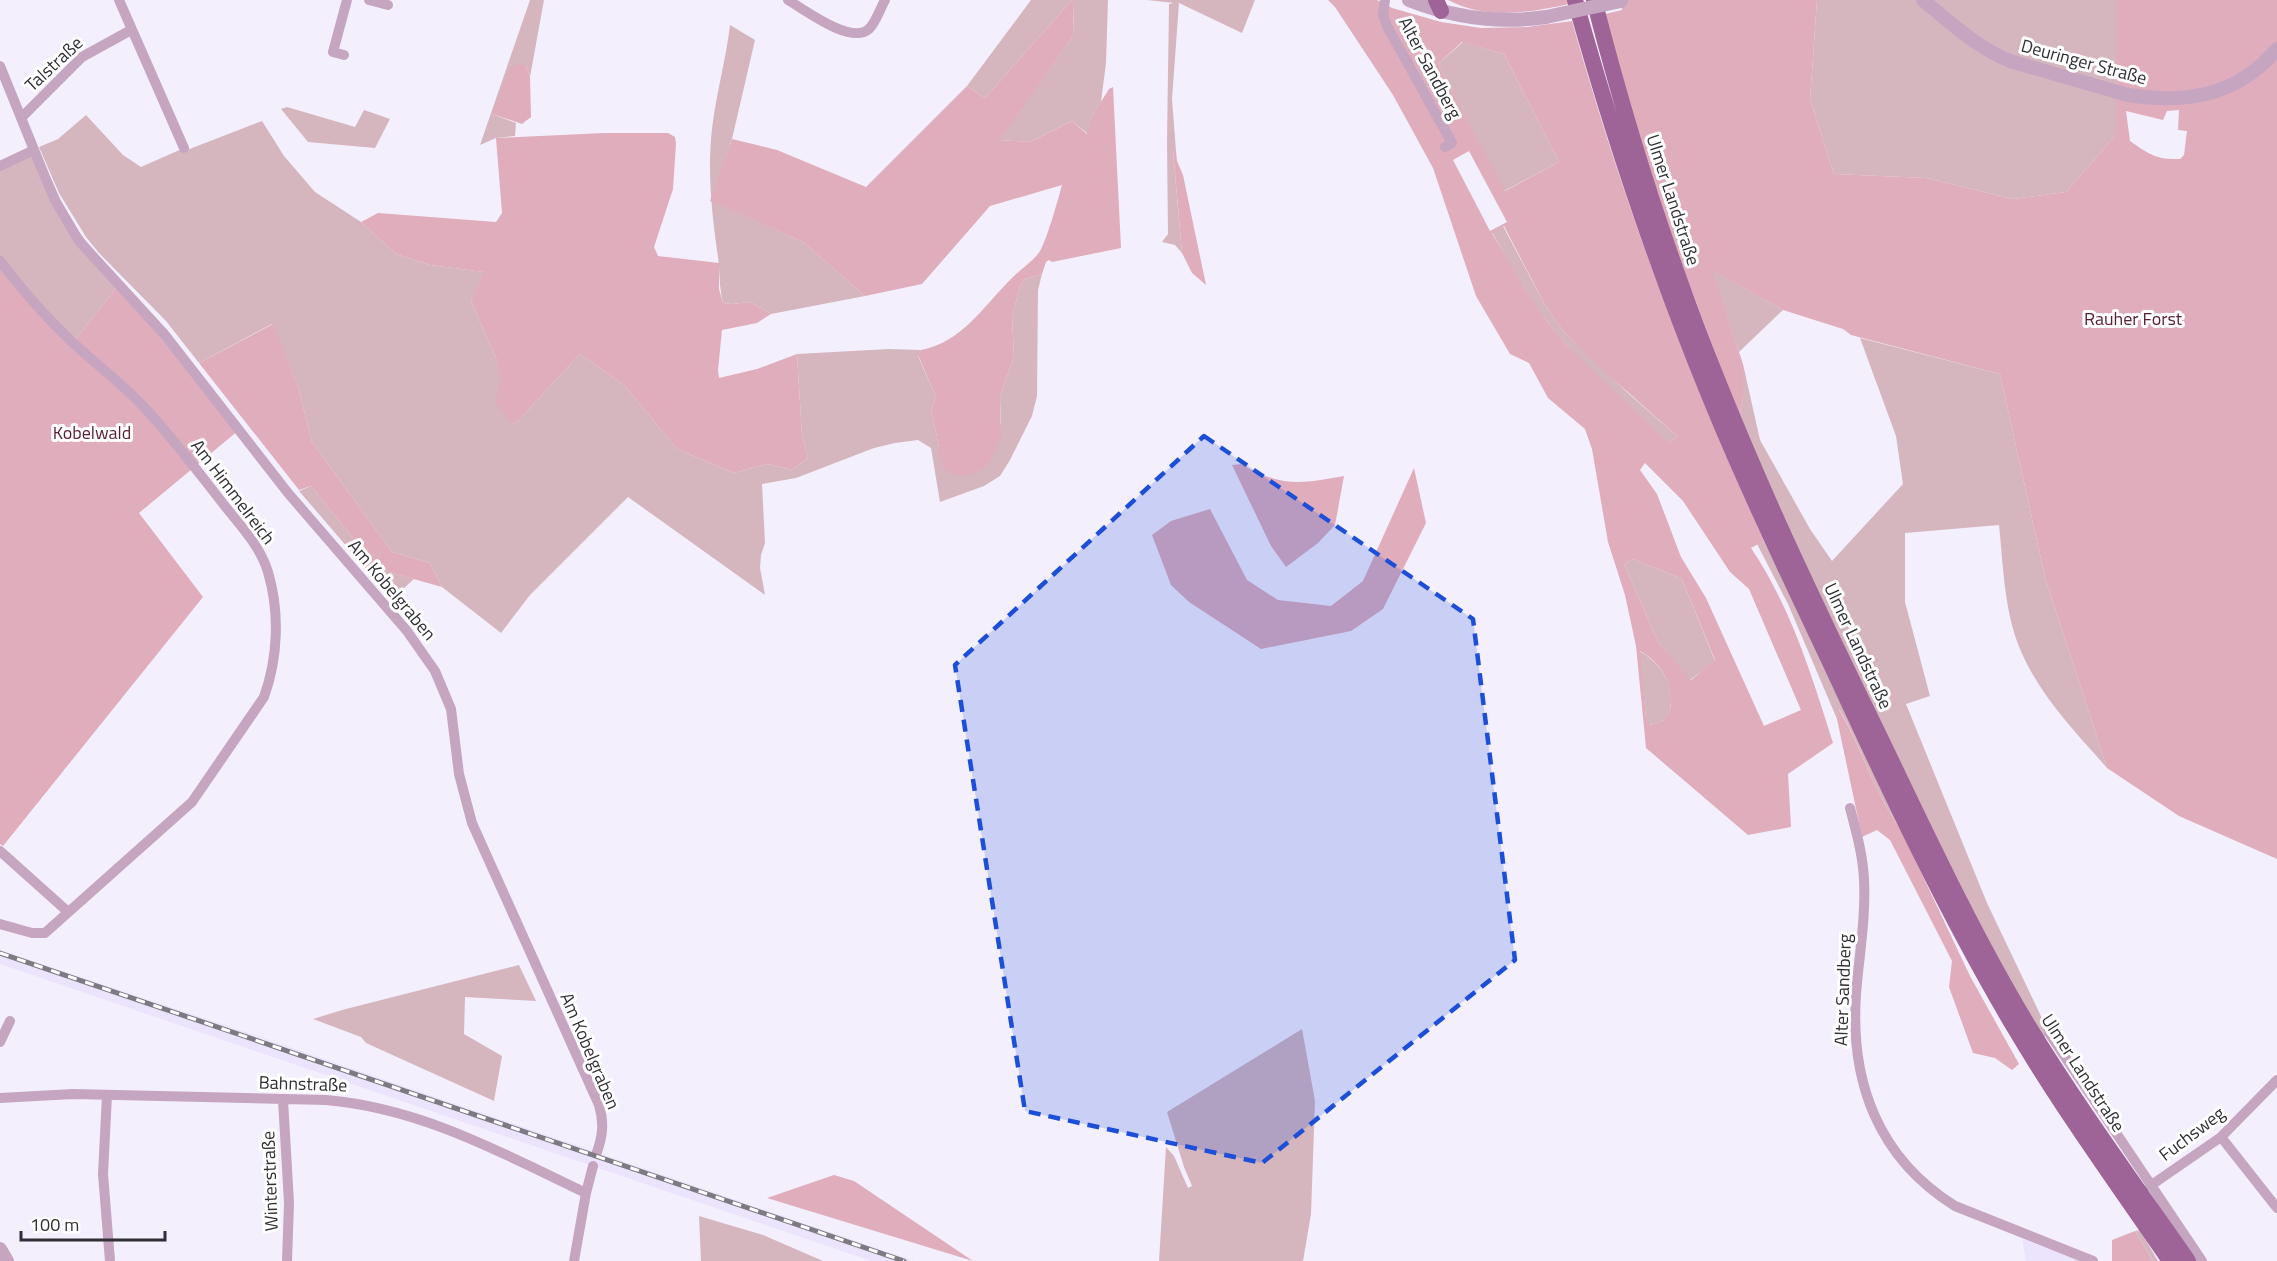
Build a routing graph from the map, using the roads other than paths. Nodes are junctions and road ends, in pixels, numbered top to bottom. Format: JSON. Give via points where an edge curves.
{"nodes":[{"id":1,"x":118,"y":0,"type":"edge"},
{"id":2,"x":347,"y":0,"type":"edge"},
{"id":3,"x":369,"y":0,"type":"edge"},
{"id":4,"x":788,"y":0,"type":"edge"},
{"id":5,"x":885,"y":0,"type":"edge"},
{"id":6,"x":1385,"y":0,"type":"edge"},
{"id":7,"x":1409,"y":0,"type":"edge"},
{"id":8,"x":1575,"y":0,"type":"edge"},
{"id":9,"x":1594,"y":0,"type":"edge"},
{"id":10,"x":1923,"y":0,"type":"edge"},
{"id":11,"x":1624,"y":1,"type":"edge"},
{"id":12,"x":388,"y":5,"type":"dead end"},
{"id":13,"x":1438,"y":5,"type":"edge"},
{"id":14,"x":131,"y":30,"type":"junction"},
{"id":15,"x":2277,"y":50,"type":"edge"},
{"id":16,"x":344,"y":55,"type":"dead end"},
{"id":17,"x":0,"y":66,"type":"edge"},
{"id":18,"x":21,"y":118,"type":"junction"},
{"id":19,"x":1445,"y":147,"type":"dead end"},
{"id":20,"x":184,"y":148,"type":"dead end"},
{"id":21,"x":34,"y":150,"type":"junction"},
{"id":22,"x":0,"y":166,"type":"edge"},
{"id":23,"x":0,"y":261,"type":"edge"},
{"id":24,"x":1850,"y":808,"type":"dead end"},
{"id":25,"x":0,"y":851,"type":"edge"},
{"id":26,"x":67,"y":911,"type":"junction"},
{"id":27,"x":0,"y":924,"type":"edge"},
{"id":28,"x":10,"y":1021,"type":"dead end"},
{"id":29,"x":2049,"y":1033,"type":"dead end"},
{"id":30,"x":0,"y":1042,"type":"edge"},
{"id":31,"x":2277,"y":1080,"type":"edge"},
{"id":32,"x":107,"y":1095,"type":"junction"},
{"id":33,"x":0,"y":1098,"type":"edge"},
{"id":34,"x":283,"y":1100,"type":"junction"},
{"id":35,"x":2221,"y":1137,"type":"junction"},
{"id":36,"x":597,"y":1152,"type":"dead end"},
{"id":37,"x":593,"y":1166,"type":"dead end"},
{"id":38,"x":2150,"y":1186,"type":"junction"},
{"id":39,"x":586,"y":1193,"type":"junction"},
{"id":40,"x":2277,"y":1208,"type":"edge"},
{"id":41,"x":0,"y":1249,"type":"edge"},
{"id":42,"x":7,"y":1261,"type":"edge"},
{"id":43,"x":110,"y":1261,"type":"edge"},
{"id":44,"x":287,"y":1261,"type":"edge"},
{"id":45,"x":574,"y":1261,"type":"edge"},
{"id":46,"x":2093,"y":1261,"type":"edge"},
{"id":47,"x":2170,"y":1261,"type":"edge"},
{"id":48,"x":2188,"y":1261,"type":"edge"},
{"id":49,"x":2202,"y":1261,"type":"edge"}],
"edges":[{"from":1,"to":14,"type":"street"},
{"from":2,"to":16,"type":"street","via":[[333,52]]},
{"from":3,"to":12,"type":"street"},
{"from":4,"to":5,"type":"street","via":[[847,33],[859,34],[868,30]]},
{"from":6,"to":19,"type":"street","name":"Alter Sandberg","via":[[1383,15],[1387,27],[1452,143]]},
{"from":7,"to":13,"type":"street"},
{"from":8,"to":47,"type":"main road","name":"Ulmer Landstraße","via":[[1627,175],[1688,343],[1741,472],[1911,835],[1990,986],[2049,1084]]},
{"from":9,"to":48,"type":"main road","name":"Ulmer Landstraße","via":[[1642,171],[1700,337],[1848,671],[2001,979],[2061,1077]]},
{"from":10,"to":15,"type":"street","name":"Deuringer Straße","via":[[1993,54],[2146,98],[2210,94],[2247,76]]},
{"from":11,"to":13,"type":"street","bridge":true,"via":[[1546,17],[1493,20],[1460,16]]},
{"from":14,"to":18,"type":"street","name":"Talstraße","via":[[82,57]]},
{"from":14,"to":20,"type":"street"},
{"from":17,"to":18,"type":"street","name":"Talstraße"},
{"from":18,"to":21,"type":"street","name":"Am Kobelgraben"},
{"from":21,"to":22,"type":"street"},
{"from":21,"to":36,"type":"street","name":"Am Kobelgraben","via":[[56,202],[79,241],[165,335],[288,493],[407,631],[435,671],[451,709],[459,774],[472,823],[599,1105],[603,1134]]},
{"from":23,"to":26,"type":"street","name":"Am Himmelreich","via":[[53,324],[144,407],[195,467],[256,546],[268,572],[273,602],[274,657],[260,705],[192,802]]},
{"from":24,"to":46,"type":"street","name":"Alter Sandberg","via":[[1864,881],[1856,997],[1857,1055],[1866,1095],[1881,1130],[1905,1163],[1937,1195],[1963,1211]]},
{"from":25,"to":26,"type":"street"},
{"from":26,"to":27,"type":"street","name":"Am Himmelreich","via":[[42,934]]},
{"from":28,"to":30,"type":"street"},
{"from":29,"to":38,"type":"street"},
{"from":31,"to":35,"type":"street","name":"Fuchsweg"},
{"from":32,"to":33,"type":"street","name":"Bahnstraße"},
{"from":32,"to":34,"type":"street","name":"Bahnstraße"},
{"from":32,"to":43,"type":"street","via":[[103,1174]]},
{"from":34,"to":39,"type":"street","name":"Bahnstraße","via":[[362,1104],[423,1119],[471,1137]]},
{"from":34,"to":44,"type":"street","name":"Winterstraße","via":[[289,1203]]},
{"from":35,"to":38,"type":"street","name":"Fuchsweg"},
{"from":35,"to":40,"type":"street"},
{"from":37,"to":39,"type":"street"},
{"from":38,"to":49,"type":"street"},
{"from":39,"to":45,"type":"street"},
{"from":41,"to":42,"type":"street"}]}
